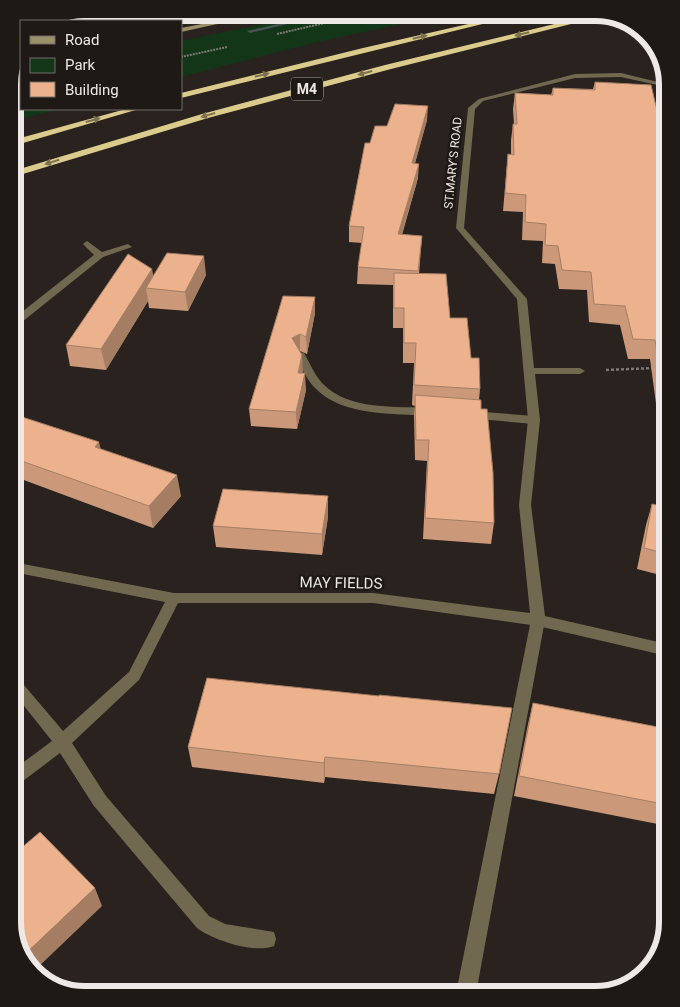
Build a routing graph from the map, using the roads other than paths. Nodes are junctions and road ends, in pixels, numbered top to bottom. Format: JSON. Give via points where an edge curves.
{"nodes":[{"id":1,"x":223,"y":21,"type":"edge"},
{"id":2,"x":490,"y":21,"type":"edge"},
{"id":3,"x":575,"y":21,"type":"edge"},
{"id":4,"x":182,"y":30,"type":"edge"},
{"id":5,"x":659,"y":84,"type":"edge"},
{"id":6,"x":182,"y":96,"type":"edge"},
{"id":7,"x":131,"y":110,"type":"edge"},
{"id":8,"x":21,"y":141,"type":"edge"},
{"id":9,"x":21,"y":172,"type":"edge"},
{"id":10,"x":87,"y":244,"type":"dead end"},
{"id":11,"x":128,"y":246,"type":"dead end"},
{"id":12,"x":100,"y":255,"type":"junction"},
{"id":13,"x":21,"y":318,"type":"edge"},
{"id":14,"x":300,"y":355,"type":"edge"},
{"id":15,"x":528,"y":371,"type":"junction"},
{"id":16,"x":580,"y":371,"type":"road end"},
{"id":17,"x":444,"y":413,"type":"edge"},
{"id":18,"x":464,"y":415,"type":"edge"},
{"id":19,"x":534,"y":420,"type":"junction"},
{"id":20,"x":21,"y":569,"type":"edge"},
{"id":21,"x":174,"y":598,"type":"junction"},
{"id":22,"x":538,"y":620,"type":"junction"},
{"id":23,"x":659,"y":648,"type":"edge"},
{"id":24,"x":21,"y":693,"type":"edge"},
{"id":25,"x":62,"y":742,"type":"junction"},
{"id":26,"x":21,"y":772,"type":"edge"},
{"id":27,"x":267,"y":939,"type":"dead end"},
{"id":28,"x":467,"y":986,"type":"edge"}],
"edges":[{"from":1,"to":4,"type":"street"},
{"from":6,"to":2,"type":"highway","number":"M4","one_way":true},
{"from":3,"to":9,"type":"highway","number":"M4","one_way":true,"via":[[205,116]]},
{"from":5,"to":15,"type":"street","name":"ST.MARY'S ROAD","via":[[621,75],[575,76],[481,100],[472,108],[460,228],[522,299]]},
{"from":8,"to":7,"type":"highway","one_way":true},
{"from":10,"to":12,"type":"street"},
{"from":11,"to":12,"type":"street"},
{"from":12,"to":13,"type":"street"},
{"from":14,"to":17,"type":"street","via":[[320,387],[342,400],[365,407]]},
{"from":15,"to":16,"type":"street"},
{"from":15,"to":19,"type":"street","name":"ST.MARY'S ROAD"},
{"from":18,"to":19,"type":"street"},
{"from":19,"to":22,"type":"street","name":"ST.MARY'S ROAD","via":[[525,505]]},
{"from":20,"to":21,"type":"street","name":"MAY FIELDS"},
{"from":21,"to":22,"type":"street","name":"MAY FIELDS","via":[[373,598]]},
{"from":21,"to":25,"type":"street","via":[[134,676]]},
{"from":22,"to":23,"type":"street","name":"MAY FIELDS"},
{"from":22,"to":28,"type":"street","name":"ST.MARY'S ROAD"},
{"from":24,"to":25,"type":"street"},
{"from":25,"to":26,"type":"street"},
{"from":25,"to":27,"type":"street","via":[[100,801],[211,929]]}]}
